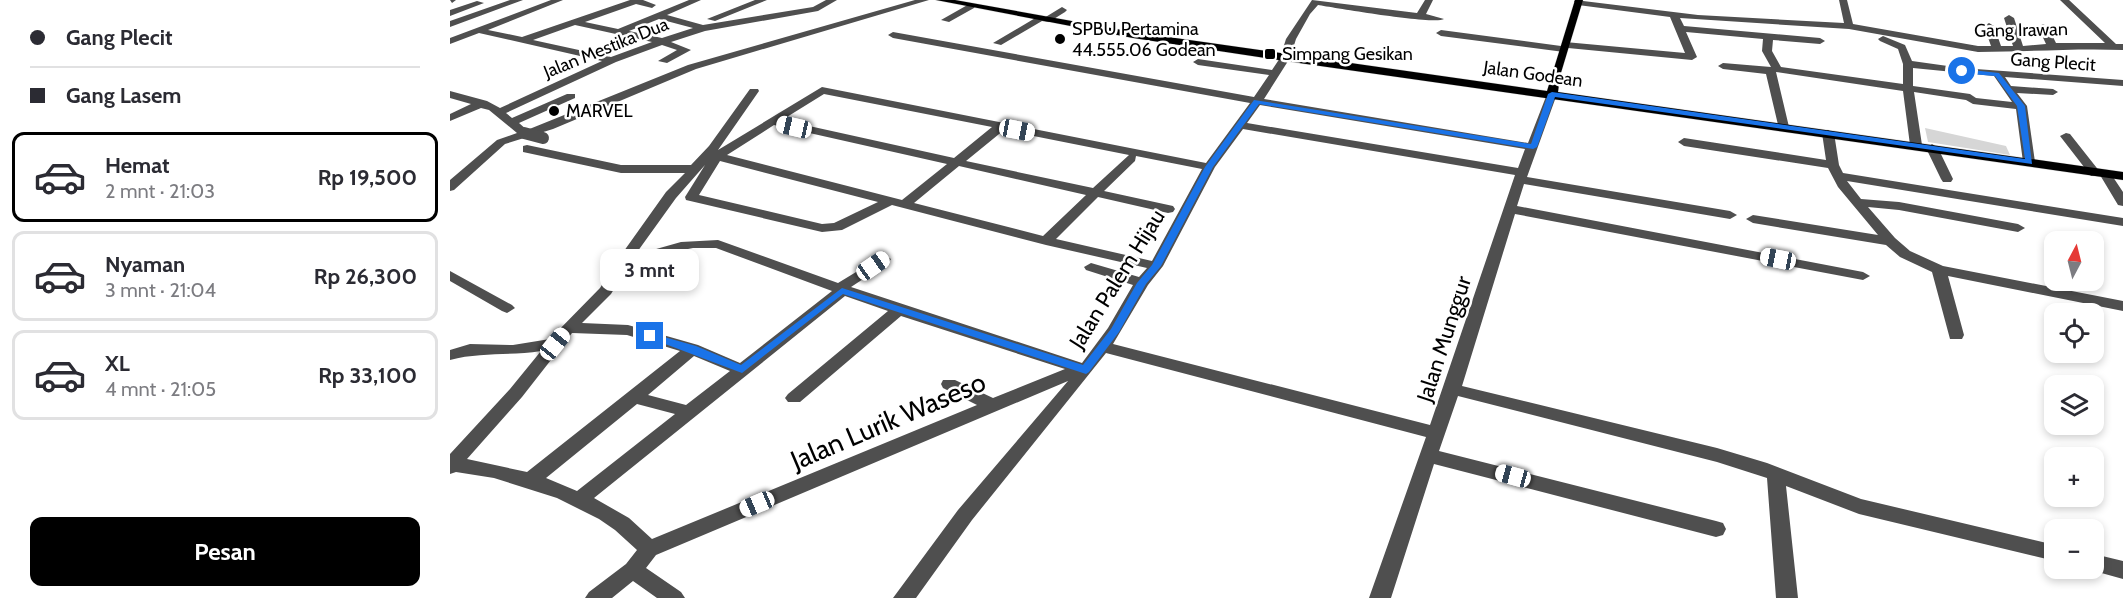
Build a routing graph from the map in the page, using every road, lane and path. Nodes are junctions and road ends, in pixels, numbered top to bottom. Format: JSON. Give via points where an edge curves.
{"nodes":[{"id":1,"x":491,"y":0,"type":"edge"},
{"id":2,"x":519,"y":0,"type":"edge"},
{"id":3,"x":559,"y":0,"type":"edge"},
{"id":4,"x":697,"y":0,"type":"edge"},
{"id":5,"x":760,"y":0,"type":"edge"},
{"id":6,"x":832,"y":0,"type":"edge"},
{"id":7,"x":925,"y":0,"type":"edge"},
{"id":8,"x":1382,"y":0,"type":"edge"},
{"id":9,"x":1843,"y":0,"type":"edge"},
{"id":10,"x":2064,"y":0,"type":"edge"},
{"id":11,"x":633,"y":1,"type":"edge"},
{"id":12,"x":945,"y":1,"type":"edge"},
{"id":13,"x":1316,"y":1,"type":"edge"},
{"id":14,"x":1579,"y":1,"type":"edge"},
{"id":15,"x":652,"y":5,"type":"dead end"},
{"id":16,"x":971,"y":6,"type":"junction"},
{"id":17,"x":1412,"y":7,"type":"dead end"},
{"id":18,"x":1425,"y":9,"type":"edge"},
{"id":19,"x":533,"y":10,"type":"junction"},
{"id":20,"x":1062,"y":10,"type":"dead end"},
{"id":21,"x":450,"y":13,"type":"edge"},
{"id":22,"x":1390,"y":13,"type":"junction"},
{"id":23,"x":557,"y":14,"type":"dead end"},
{"id":24,"x":1440,"y":15,"type":"dead end"},
{"id":25,"x":1674,"y":15,"type":"junction"},
{"id":26,"x":659,"y":16,"type":"junction"},
{"id":27,"x":2009,"y":18,"type":"dead end"},
{"id":28,"x":1043,"y":19,"type":"junction"},
{"id":29,"x":946,"y":20,"type":"dead end"},
{"id":30,"x":573,"y":22,"type":"junction"},
{"id":31,"x":1813,"y":23,"type":"junction"},
{"id":32,"x":450,"y":24,"type":"edge"},
{"id":33,"x":1849,"y":26,"type":"junction"},
{"id":34,"x":1989,"y":26,"type":"dead end"},
{"id":35,"x":700,"y":27,"type":"junction"},
{"id":36,"x":2043,"y":27,"type":"dead end"},
{"id":37,"x":1680,"y":29,"type":"junction"},
{"id":38,"x":481,"y":31,"type":"junction"},
{"id":39,"x":621,"y":32,"type":"junction"},
{"id":40,"x":1441,"y":33,"type":"dead end"},
{"id":41,"x":893,"y":35,"type":"dead end"},
{"id":42,"x":1768,"y":37,"type":"junction"},
{"id":43,"x":525,"y":39,"type":"junction"},
{"id":44,"x":660,"y":40,"type":"junction"},
{"id":45,"x":450,"y":41,"type":"edge"},
{"id":46,"x":998,"y":43,"type":"dead end"},
{"id":47,"x":2052,"y":46,"type":"junction"},
{"id":48,"x":2118,"y":46,"type":"edge"},
{"id":49,"x":1564,"y":47,"type":"junction"},
{"id":50,"x":2019,"y":49,"type":"junction"},
{"id":51,"x":1997,"y":50,"type":"junction"},
{"id":52,"x":1284,"y":58,"type":"junction"},
{"id":53,"x":612,"y":60,"type":"junction"},
{"id":54,"x":663,"y":61,"type":"dead end"},
{"id":55,"x":1198,"y":62,"type":"dead end"},
{"id":56,"x":1908,"y":64,"type":"junction"},
{"id":57,"x":1723,"y":66,"type":"dead end"},
{"id":58,"x":1774,"y":70,"type":"junction"},
{"id":59,"x":1275,"y":73,"type":"junction"},
{"id":60,"x":1997,"y":74,"type":"junction"},
{"id":61,"x":2123,"y":83,"type":"edge"},
{"id":62,"x":1908,"y":87,"type":"junction"},
{"id":63,"x":2009,"y":89,"type":"junction"},
{"id":64,"x":754,"y":91,"type":"dead end"},
{"id":65,"x":2053,"y":92,"type":"dead end"},
{"id":66,"x":450,"y":94,"type":"edge"},
{"id":67,"x":1552,"y":94,"type":"junction"},
{"id":68,"x":571,"y":96,"type":"dead end"},
{"id":69,"x":1257,"y":101,"type":"junction"},
{"id":70,"x":483,"y":104,"type":"junction"},
{"id":71,"x":2021,"y":106,"type":"junction"},
{"id":72,"x":500,"y":112,"type":"junction"},
{"id":73,"x":450,"y":118,"type":"edge"},
{"id":74,"x":771,"y":121,"type":"junction"},
{"id":75,"x":510,"y":123,"type":"junction"},
{"id":76,"x":1240,"y":125,"type":"junction"},
{"id":77,"x":1784,"y":127,"type":"junction"},
{"id":78,"x":997,"y":129,"type":"junction"},
{"id":79,"x":1828,"y":134,"type":"junction"},
{"id":80,"x":2066,"y":136,"type":"dead end"},
{"id":81,"x":1684,"y":142,"type":"dead end"},
{"id":82,"x":1916,"y":145,"type":"junction"},
{"id":83,"x":1533,"y":147,"type":"junction"},
{"id":84,"x":1932,"y":148,"type":"junction"},
{"id":85,"x":717,"y":156,"type":"junction"},
{"id":86,"x":1131,"y":158,"type":"junction"},
{"id":87,"x":2029,"y":162,"type":"junction"},
{"id":88,"x":955,"y":163,"type":"junction"},
{"id":89,"x":694,"y":169,"type":"junction"},
{"id":90,"x":1208,"y":170,"type":"junction"},
{"id":91,"x":1836,"y":171,"type":"junction"},
{"id":92,"x":2100,"y":173,"type":"junction"},
{"id":93,"x":2123,"y":176,"type":"edge"},
{"id":94,"x":1522,"y":177,"type":"junction"},
{"id":95,"x":1947,"y":179,"type":"dead end"},
{"id":96,"x":450,"y":186,"type":"edge"},
{"id":97,"x":1096,"y":195,"type":"junction"},
{"id":98,"x":1856,"y":202,"type":"junction"},
{"id":99,"x":2123,"y":202,"type":"edge"},
{"id":100,"x":897,"y":203,"type":"junction"},
{"id":101,"x":1168,"y":209,"type":"dead end"},
{"id":102,"x":1510,"y":209,"type":"junction"},
{"id":103,"x":1730,"y":215,"type":"dead end"},
{"id":104,"x":1753,"y":219,"type":"dead end"},
{"id":105,"x":2123,"y":222,"type":"edge"},
{"id":106,"x":2018,"y":228,"type":"dead end"},
{"id":107,"x":1046,"y":241,"type":"junction"},
{"id":108,"x":1890,"y":241,"type":"junction"},
{"id":109,"x":884,"y":259,"type":"dead end"},
{"id":110,"x":621,"y":265,"type":"junction"},
{"id":111,"x":1156,"y":266,"type":"junction"},
{"id":112,"x":1091,"y":267,"type":"dead end"},
{"id":113,"x":1939,"y":270,"type":"junction"},
{"id":114,"x":450,"y":275,"type":"edge"},
{"id":115,"x":1863,"y":276,"type":"dead end"},
{"id":116,"x":1142,"y":283,"type":"junction"},
{"id":117,"x":840,"y":290,"type":"junction"},
{"id":118,"x":2123,"y":306,"type":"edge"},
{"id":119,"x":507,"y":308,"type":"dead end"},
{"id":120,"x":899,"y":310,"type":"junction"},
{"id":121,"x":568,"y":328,"type":"junction"},
{"id":122,"x":1956,"y":335,"type":"dead end"},
{"id":123,"x":555,"y":344,"type":"junction"},
{"id":124,"x":1102,"y":347,"type":"junction"},
{"id":125,"x":692,"y":349,"type":"junction"},
{"id":126,"x":450,"y":355,"type":"edge"},
{"id":127,"x":742,"y":370,"type":"junction"},
{"id":128,"x":1083,"y":370,"type":"junction"},
{"id":129,"x":949,"y":384,"type":"dead end"},
{"id":130,"x":1452,"y":389,"type":"junction"},
{"id":131,"x":634,"y":398,"type":"junction"},
{"id":132,"x":794,"y":398,"type":"dead end"},
{"id":133,"x":994,"y":406,"type":"junction"},
{"id":134,"x":688,"y":412,"type":"junction"},
{"id":135,"x":1437,"y":433,"type":"junction"},
{"id":136,"x":1430,"y":456,"type":"junction"},
{"id":137,"x":451,"y":466,"type":"edge"},
{"id":138,"x":1776,"y":475,"type":"junction"},
{"id":139,"x":528,"y":482,"type":"junction"},
{"id":140,"x":580,"y":499,"type":"junction"},
{"id":141,"x":1716,"y":528,"type":"dead end"},
{"id":142,"x":650,"y":549,"type":"junction"},
{"id":143,"x":2044,"y":550,"type":"edge"},
{"id":144,"x":2104,"y":565,"type":"edge"},
{"id":145,"x":633,"y":570,"type":"junction"},
{"id":146,"x":2123,"y":570,"type":"edge"},
{"id":147,"x":596,"y":598,"type":"edge"},
{"id":148,"x":674,"y":598,"type":"edge"},
{"id":149,"x":904,"y":598,"type":"edge"},
{"id":150,"x":1380,"y":598,"type":"edge"},
{"id":151,"x":1787,"y":598,"type":"edge"}],
"edges":[{"from":1,"to":21,"type":"street"},
{"from":2,"to":32,"type":"street"},
{"from":3,"to":19,"type":"street"},
{"from":4,"to":26,"type":"street"},
{"from":5,"to":35,"type":"street"},
{"from":6,"to":35,"type":"street","name":"Jalan Mestika Dua","via":[[815,9]]},
{"from":7,"to":96,"type":"street","via":[[692,67],[549,127],[501,142]]},
{"from":8,"to":22,"type":"street","via":[[1382,5],[1391,8]]},
{"from":9,"to":33,"type":"street"},
{"from":10,"to":48,"type":"street"},
{"from":11,"to":15,"type":"street"},
{"from":11,"to":30,"type":"street"},
{"from":12,"to":16,"type":"main road","name":"Jalan Godean"},
{"from":13,"to":22,"type":"street"},
{"from":13,"to":52,"type":"street","name":"Jalan Palem Hijau"},
{"from":14,"to":25,"type":"street"},
{"from":14,"to":49,"type":"main road"},
{"from":16,"to":28,"type":"main road","name":"Jalan Godean"},
{"from":16,"to":29,"type":"street"},
{"from":17,"to":18,"type":"street"},
{"from":18,"to":22,"type":"street"},
{"from":18,"to":24,"type":"street"},
{"from":19,"to":23,"type":"street"},
{"from":19,"to":38,"type":"street"},
{"from":20,"to":28,"type":"street"},
{"from":25,"to":31,"type":"street"},
{"from":25,"to":37,"type":"street"},
{"from":26,"to":35,"type":"street"},
{"from":26,"to":39,"type":"street"},
{"from":27,"to":50,"type":"street"},
{"from":28,"to":46,"type":"street"},
{"from":28,"to":52,"type":"main road","name":"Jalan Godean"},
{"from":30,"to":39,"type":"street"},
{"from":30,"to":43,"type":"street"},
{"from":31,"to":33,"type":"street"},
{"from":31,"to":42,"type":"street","via":[[1822,44]]},
{"from":33,"to":51,"type":"street","name":"Gang Irawan"},
{"from":33,"to":56,"type":"street","via":[[1902,47]]},
{"from":34,"to":51,"type":"street"},
{"from":35,"to":44,"type":"street","name":"Jalan Mestika Dua"},
{"from":36,"to":47,"type":"street"},
{"from":37,"to":42,"type":"street"},
{"from":37,"to":49,"type":"street","via":[[1692,57]]},
{"from":38,"to":43,"type":"street"},
{"from":38,"to":45,"type":"street"},
{"from":39,"to":44,"type":"street"},
{"from":40,"to":49,"type":"street"},
{"from":41,"to":69,"type":"street"},
{"from":42,"to":58,"type":"street","via":[[1767,51]]},
{"from":43,"to":53,"type":"street"},
{"from":44,"to":53,"type":"street","name":"Jalan Mestika Dua"},
{"from":44,"to":54,"type":"street","via":[[686,50]]},
{"from":47,"to":48,"type":"street","name":"Gang Irawan"},
{"from":47,"to":50,"type":"street","name":"Gang Irawan"},
{"from":49,"to":67,"type":"main road"},
{"from":50,"to":51,"type":"street","name":"Gang Irawan"},
{"from":52,"to":59,"type":"street","name":"Jalan Palem Hijau"},
{"from":52,"to":67,"type":"main road","name":"Jalan Godean"},
{"from":53,"to":72,"type":"street","name":"Jalan Mestika Dua"},
{"from":55,"to":59,"type":"street"},
{"from":56,"to":60,"type":"street","name":"Gang Plecit"},
{"from":56,"to":62,"type":"street"},
{"from":57,"to":58,"type":"street"},
{"from":58,"to":62,"type":"street"},
{"from":58,"to":77,"type":"street"},
{"from":59,"to":69,"type":"street","name":"Jalan Palem Hijau"},
{"from":60,"to":61,"type":"street","name":"Gang Plecit"},
{"from":60,"to":63,"type":"street"},
{"from":62,"to":71,"type":"street","via":[[1970,97],[1973,101]]},
{"from":62,"to":82,"type":"street"},
{"from":63,"to":65,"type":"street"},
{"from":63,"to":71,"type":"street"},
{"from":64,"to":89,"type":"street"},
{"from":66,"to":70,"type":"street"},
{"from":67,"to":77,"type":"main road","name":"Jalan Godean"},
{"from":67,"to":83,"type":"street","name":"Jalan Munggur"},
{"from":68,"to":75,"type":"street"},
{"from":69,"to":76,"type":"street","name":"Jalan Palem Hijau"},
{"from":69,"to":83,"type":"street"},
{"from":70,"to":72,"type":"street"},
{"from":70,"to":73,"type":"street"},
{"from":71,"to":87,"type":"street"},
{"from":72,"to":75,"type":"street"},
{"from":74,"to":78,"type":"street","via":[[814,94]]},
{"from":74,"to":85,"type":"street"},
{"from":74,"to":88,"type":"street"},
{"from":75,"to":89,"type":"street","bridge":true,"via":[[524,133],[543,138],[527,149],[621,169]]},
{"from":76,"to":90,"type":"street","name":"Jalan Palem Hijau"},
{"from":76,"to":94,"type":"street"},
{"from":77,"to":79,"type":"main road","name":"Jalan Godean"},
{"from":78,"to":86,"type":"street"},
{"from":78,"to":88,"type":"street"},
{"from":78,"to":90,"type":"street"},
{"from":79,"to":82,"type":"main road","name":"Jalan Godean"},
{"from":79,"to":91,"type":"street"},
{"from":80,"to":92,"type":"street"},
{"from":81,"to":91,"type":"street"},
{"from":82,"to":84,"type":"main road","name":"Jalan Godean"},
{"from":83,"to":94,"type":"street","name":"Jalan Munggur"},
{"from":84,"to":87,"type":"main road","name":"Jalan Godean"},
{"from":84,"to":95,"type":"street"},
{"from":85,"to":100,"type":"street"},
{"from":85,"to":100,"type":"street","via":[[691,197],[822,228],[837,227]]},
{"from":86,"to":90,"type":"street"},
{"from":86,"to":97,"type":"street"},
{"from":87,"to":92,"type":"main road","name":"Jalan Godean"},
{"from":88,"to":97,"type":"street"},
{"from":88,"to":100,"type":"street"},
{"from":89,"to":110,"type":"street"},
{"from":90,"to":111,"type":"street","name":"Jalan Palem Hijau"},
{"from":91,"to":98,"type":"street"},
{"from":91,"to":105,"type":"street"},
{"from":92,"to":93,"type":"main road","name":"Jalan Godean"},
{"from":92,"to":99,"type":"street"},
{"from":94,"to":102,"type":"street","name":"Jalan Munggur"},
{"from":94,"to":103,"type":"street"},
{"from":97,"to":101,"type":"street"},
{"from":97,"to":107,"type":"street"},
{"from":98,"to":106,"type":"street"},
{"from":98,"to":108,"type":"street"},
{"from":100,"to":107,"type":"street"},
{"from":102,"to":115,"type":"street"},
{"from":102,"to":130,"type":"street","name":"Jalan Munggur"},
{"from":104,"to":108,"type":"street"},
{"from":107,"to":111,"type":"street"},
{"from":108,"to":113,"type":"street","via":[[1905,254]]},
{"from":109,"to":117,"type":"street"},
{"from":110,"to":117,"type":"street","via":[[701,242],[718,244]]},
{"from":110,"to":121,"type":"street","via":[[606,291]]},
{"from":111,"to":116,"type":"street","name":"Jalan Palem Hijau"},
{"from":112,"to":116,"type":"street"},
{"from":113,"to":118,"type":"street"},
{"from":113,"to":122,"type":"street"},
{"from":114,"to":119,"type":"street"},
{"from":116,"to":124,"type":"street","name":"Jalan Palem Hijau"},
{"from":117,"to":120,"type":"street"},
{"from":117,"to":127,"type":"street"},
{"from":120,"to":128,"type":"street"},
{"from":120,"to":132,"type":"street"},
{"from":121,"to":123,"type":"street"},
{"from":121,"to":125,"type":"street","via":[[628,330]]},
{"from":123,"to":126,"type":"street","via":[[513,350],[470,349]]},
{"from":123,"to":137,"type":"street"},
{"from":124,"to":128,"type":"street","name":"Jalan Palem Hijau"},
{"from":124,"to":135,"type":"street"},
{"from":125,"to":127,"type":"street"},
{"from":125,"to":131,"type":"street"},
{"from":127,"to":134,"type":"street"},
{"from":128,"to":133,"type":"street","name":"Jalan Lurik Waseso"},
{"from":128,"to":149,"type":"street","name":"Jalan Palem Hijau"},
{"from":129,"to":133,"type":"street"},
{"from":130,"to":135,"type":"street","name":"Jalan Munggur"},
{"from":130,"to":138,"type":"street","via":[[1718,455]]},
{"from":131,"to":134,"type":"street"},
{"from":131,"to":139,"type":"street"},
{"from":133,"to":142,"type":"street","name":"Jalan Lurik Waseso"},
{"from":134,"to":140,"type":"street"},
{"from":135,"to":136,"type":"street","name":"Jalan Munggur"},
{"from":136,"to":141,"type":"street"},
{"from":136,"to":150,"type":"street","name":"Jalan Munggur"},
{"from":137,"to":139,"type":"street","via":[[477,466]]},
{"from":138,"to":143,"type":"street","via":[[1858,506]]},
{"from":138,"to":151,"type":"street"},
{"from":139,"to":140,"type":"street"},
{"from":140,"to":142,"type":"street","via":[[621,524]]},
{"from":142,"to":145,"type":"street"},
{"from":144,"to":146,"type":"street"},
{"from":145,"to":147,"type":"street"},
{"from":145,"to":148,"type":"street"}]}
